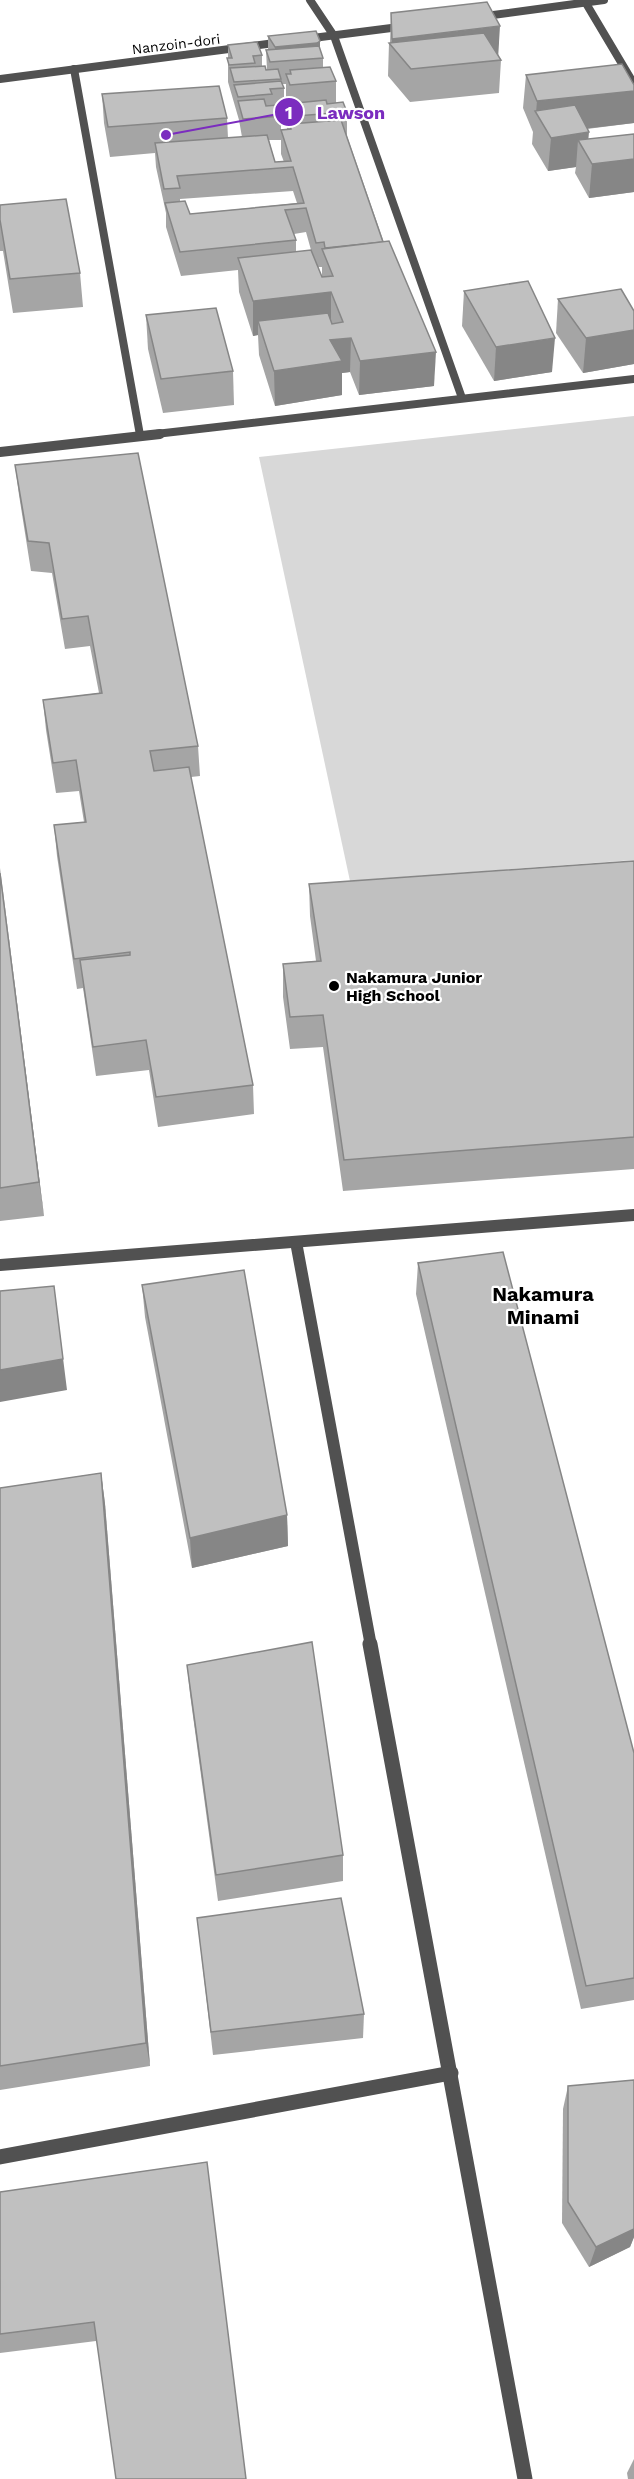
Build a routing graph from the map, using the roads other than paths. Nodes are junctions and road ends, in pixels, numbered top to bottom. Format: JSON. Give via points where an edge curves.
{"nodes":[{"id":1,"x":310,"y":0,"type":"edge"},
{"id":2,"x":604,"y":0,"type":"edge"},
{"id":3,"x":585,"y":1,"type":"edge"},
{"id":4,"x":471,"y":17,"type":"edge"},
{"id":5,"x":414,"y":25,"type":"edge"},
{"id":6,"x":334,"y":36,"type":"junction"},
{"id":7,"x":299,"y":40,"type":"edge"},
{"id":8,"x":287,"y":42,"type":"edge"},
{"id":9,"x":74,"y":69,"type":"junction"},
{"id":10,"x":0,"y":79,"type":"edge"},
{"id":11,"x":634,"y":84,"type":"edge"},
{"id":12,"x":634,"y":379,"type":"edge"},
{"id":13,"x":462,"y":398,"type":"junction"},
{"id":14,"x":140,"y":435,"type":"junction"},
{"id":15,"x":0,"y":452,"type":"edge"},
{"id":16,"x":634,"y":1215,"type":"edge"},
{"id":17,"x":296,"y":1242,"type":"junction"},
{"id":18,"x":0,"y":1265,"type":"edge"},
{"id":19,"x":451,"y":2073,"type":"junction"},
{"id":20,"x":0,"y":2157,"type":"edge"},
{"id":21,"x":525,"y":2479,"type":"edge"}],
"edges":[{"from":1,"to":6,"type":"street"},
{"from":2,"to":3,"type":"street"},
{"from":3,"to":4,"type":"street"},
{"from":3,"to":11,"type":"street"},
{"from":5,"to":6,"type":"street"},
{"from":6,"to":7,"type":"street"},
{"from":6,"to":13,"type":"street"},
{"from":8,"to":9,"type":"street","name":"Nanzoin-dori"},
{"from":9,"to":10,"type":"street","name":"Nanzoin-dori"},
{"from":9,"to":14,"type":"street"},
{"from":12,"to":13,"type":"street"},
{"from":13,"to":14,"type":"street"},
{"from":14,"to":15,"type":"street"},
{"from":16,"to":17,"type":"street"},
{"from":17,"to":18,"type":"street"},
{"from":17,"to":19,"type":"street"},
{"from":19,"to":20,"type":"street"},
{"from":19,"to":21,"type":"street"}]}
